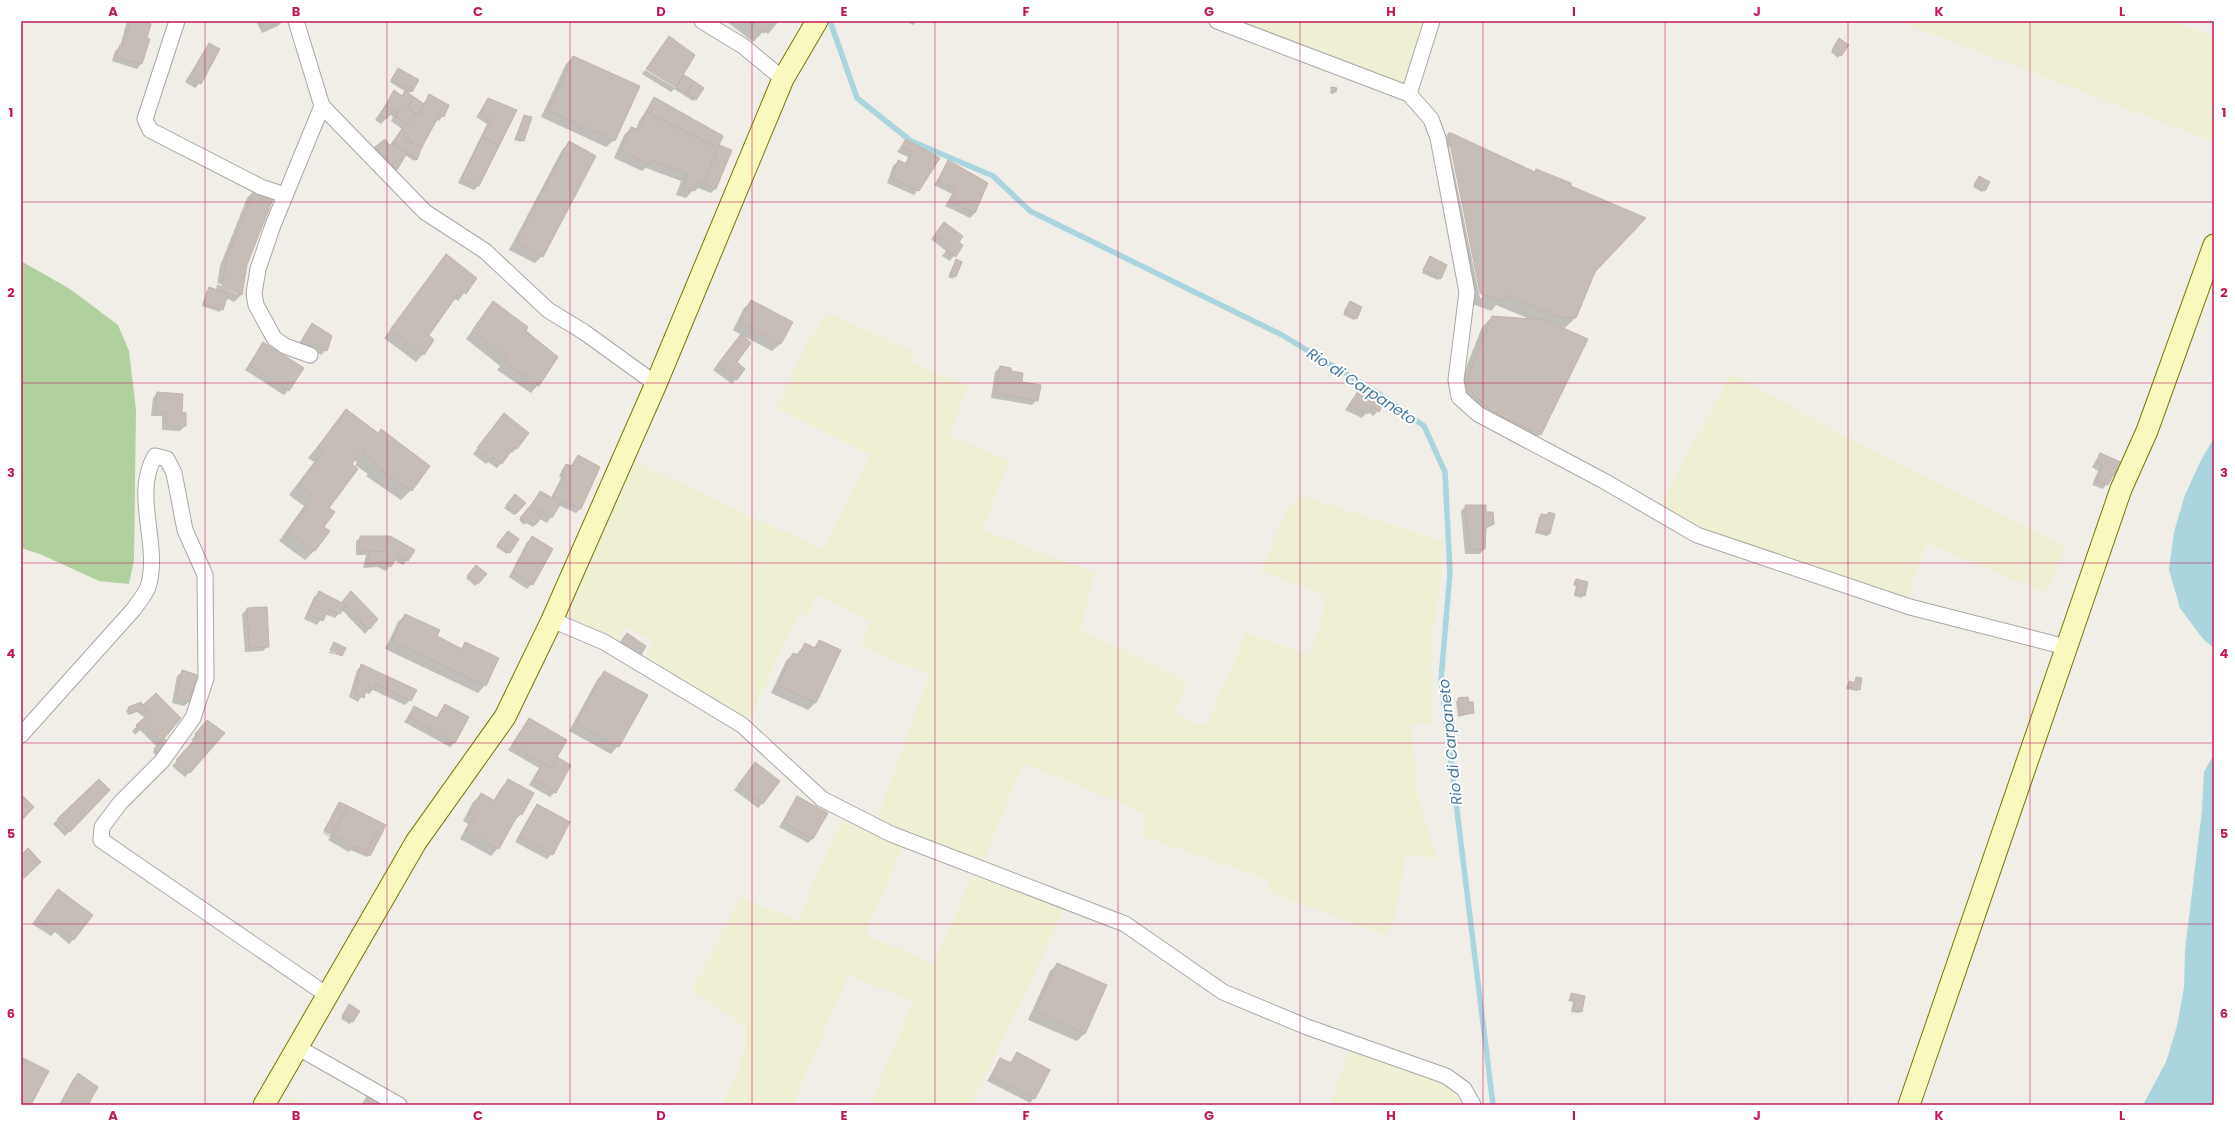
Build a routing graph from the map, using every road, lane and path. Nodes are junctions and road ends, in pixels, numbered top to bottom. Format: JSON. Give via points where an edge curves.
{"nodes":[{"id":1,"x":177,"y":21,"type":"edge"},
{"id":2,"x":296,"y":21,"type":"edge"},
{"id":3,"x":702,"y":21,"type":"edge"},
{"id":4,"x":1217,"y":21,"type":"edge"},
{"id":5,"x":1432,"y":21,"type":"edge"},
{"id":6,"x":815,"y":23,"type":"edge"},
{"id":7,"x":783,"y":79,"type":"junction"},
{"id":8,"x":1409,"y":94,"type":"junction"},
{"id":9,"x":322,"y":106,"type":"junction"},
{"id":10,"x":285,"y":195,"type":"junction"},
{"id":11,"x":2214,"y":245,"type":"edge"},
{"id":12,"x":310,"y":355,"type":"dead end"},
{"id":13,"x":656,"y":384,"type":"junction"},
{"id":14,"x":552,"y":620,"type":"junction"},
{"id":15,"x":2066,"y":647,"type":"junction"},
{"id":16,"x":21,"y":736,"type":"edge"},
{"id":17,"x":327,"y":995,"type":"junction"},
{"id":18,"x":297,"y":1047,"type":"junction"},
{"id":19,"x":264,"y":1105,"type":"edge"},
{"id":20,"x":399,"y":1105,"type":"edge"},
{"id":21,"x":1473,"y":1105,"type":"edge"},
{"id":22,"x":1909,"y":1105,"type":"edge"}],
"edges":[{"from":1,"to":10,"type":"street","via":[[145,119],[150,130],[261,187]]},
{"from":2,"to":9,"type":"street"},
{"from":3,"to":7,"type":"street","via":[[743,46]]},
{"from":4,"to":8,"type":"street"},
{"from":5,"to":8,"type":"street"},
{"from":6,"to":7,"type":"main road"},
{"from":7,"to":13,"type":"main road"},
{"from":8,"to":15,"type":"street","via":[[1431,119],[1438,138],[1467,292],[1456,380],[1459,396],[1478,414],[1604,481],[1697,535],[1910,607]]},
{"from":9,"to":10,"type":"street"},
{"from":9,"to":13,"type":"street","via":[[425,212],[485,251],[548,310],[584,332]]},
{"from":10,"to":12,"type":"street","via":[[258,269],[254,293],[256,305],[274,338],[285,346]]},
{"from":11,"to":15,"type":"main road","via":[[2147,431],[2122,489]]},
{"from":13,"to":14,"type":"main road"},
{"from":14,"to":17,"type":"main road","via":[[505,717],[416,842]]},
{"from":14,"to":21,"type":"street","via":[[604,642],[742,725],[822,799],[890,834],[1125,924],[1223,992],[1306,1027],[1446,1076],[1464,1088]]},
{"from":15,"to":22,"type":"main road"},
{"from":16,"to":17,"type":"street","via":[[133,610],[148,587],[151,566],[146,488],[155,456],[167,459],[174,473],[185,530],[205,575],[206,678],[193,718],[162,761],[120,803],[102,827],[101,840]]},
{"from":17,"to":18,"type":"main road"},
{"from":18,"to":19,"type":"main road"},
{"from":18,"to":20,"type":"street"}]}
